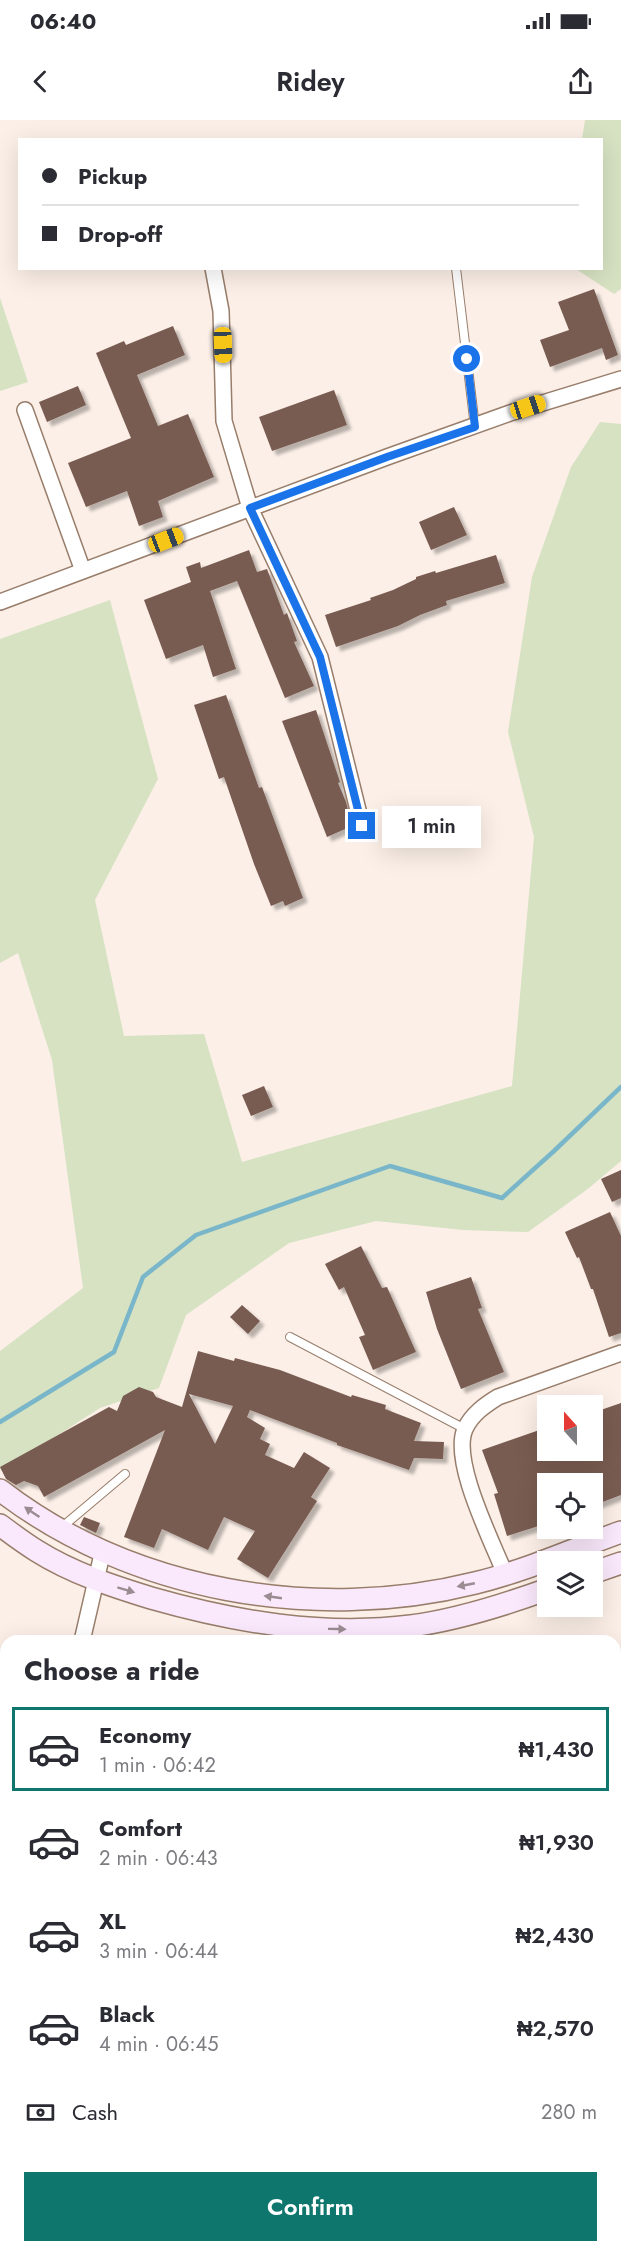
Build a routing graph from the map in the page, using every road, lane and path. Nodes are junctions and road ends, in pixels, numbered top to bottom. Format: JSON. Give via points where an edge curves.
{"nodes":[{"id":1,"x":213,"y":270,"type":"edge"},
{"id":2,"x":456,"y":270,"type":"edge"},
{"id":3,"x":621,"y":379,"type":"edge"},
{"id":4,"x":25,"y":410,"type":"dead end"},
{"id":5,"x":475,"y":427,"type":"junction"},
{"id":6,"x":250,"y":508,"type":"junction"},
{"id":7,"x":82,"y":571,"type":"junction"},
{"id":8,"x":0,"y":602,"type":"edge"},
{"id":9,"x":362,"y":826,"type":"dead end"},
{"id":10,"x":290,"y":1337,"type":"dead end"},
{"id":11,"x":621,"y":1353,"type":"edge"},
{"id":12,"x":465,"y":1429,"type":"junction"},
{"id":13,"x":125,"y":1474,"type":"dead end"},
{"id":14,"x":0,"y":1490,"type":"edge"},
{"id":15,"x":0,"y":1525,"type":"edge"},
{"id":16,"x":58,"y":1530,"type":"junction"},
{"id":17,"x":621,"y":1532,"type":"edge"},
{"id":18,"x":103,"y":1550,"type":"junction"},
{"id":19,"x":621,"y":1563,"type":"edge"},
{"id":20,"x":603,"y":1569,"type":"edge"},
{"id":21,"x":505,"y":1574,"type":"junction"},
{"id":22,"x":95,"y":1580,"type":"junction"},
{"id":23,"x":537,"y":1592,"type":"edge"},
{"id":24,"x":83,"y":1635,"type":"edge"}],
"edges":[{"from":1,"to":6,"type":"street","via":[[221,311],[224,421]]},
{"from":2,"to":5,"type":"lane"},
{"from":3,"to":5,"type":"street"},
{"from":4,"to":7,"type":"street"},
{"from":5,"to":6,"type":"street"},
{"from":6,"to":7,"type":"street"},
{"from":6,"to":9,"type":"street","via":[[320,657]]},
{"from":7,"to":8,"type":"street"},
{"from":10,"to":12,"type":"lane"},
{"from":11,"to":12,"type":"street","via":[[498,1397],[480,1409]]},
{"from":12,"to":21,"type":"street","via":[[465,1471]]},
{"from":13,"to":16,"type":"lane"},
{"from":16,"to":14,"type":"street","one_way":true},
{"from":15,"to":22,"type":"street","via":[[38,1552]]},
{"from":16,"to":18,"type":"street"},
{"from":17,"to":21,"type":"street"},
{"from":21,"to":18,"type":"street","one_way":true,"via":[[474,1584],[405,1596],[278,1598],[198,1584]]},
{"from":18,"to":22,"type":"street"},
{"from":19,"to":20,"type":"street"},
{"from":22,"to":23,"type":"street","one_way":true,"via":[[192,1610],[277,1627],[345,1629],[411,1626]]},
{"from":22,"to":24,"type":"street"}]}
